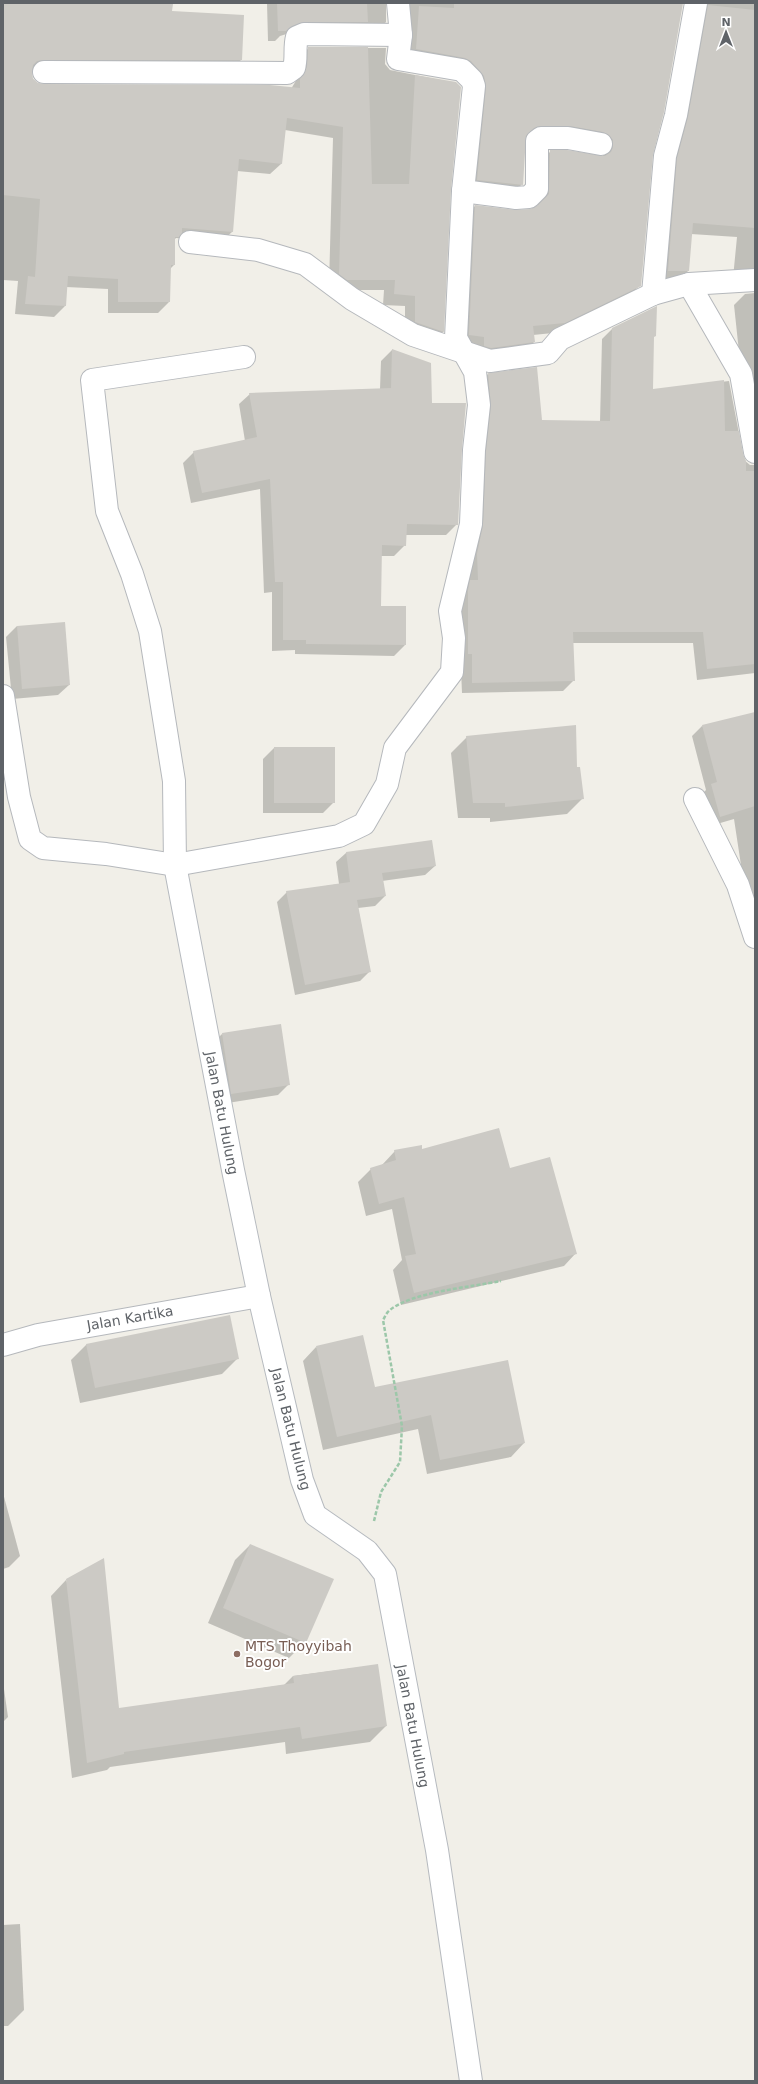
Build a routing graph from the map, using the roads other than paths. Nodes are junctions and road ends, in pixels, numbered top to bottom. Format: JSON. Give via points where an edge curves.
{"nodes":[{"id":1,"x":398,"y":3,"type":"edge"},
{"id":2,"x":696,"y":3,"type":"edge"},
{"id":3,"x":401,"y":35,"type":"junction"},
{"id":4,"x":44,"y":72,"type":"dead end"},
{"id":5,"x":601,"y":144,"type":"dead end"},
{"id":6,"x":463,"y":191,"type":"junction"},
{"id":7,"x":190,"y":242,"type":"dead end"},
{"id":8,"x":755,"y":280,"type":"edge"},
{"id":9,"x":689,"y":284,"type":"junction"},
{"id":10,"x":653,"y":294,"type":"junction"},
{"id":11,"x":465,"y":352,"type":"junction"},
{"id":12,"x":244,"y":357,"type":"dead end"},
{"id":13,"x":755,"y":452,"type":"edge"},
{"id":14,"x":3,"y":696,"type":"edge"},
{"id":15,"x":695,"y":798,"type":"dead end"},
{"id":16,"x":176,"y":865,"type":"junction"},
{"id":17,"x":755,"y":937,"type":"edge"},
{"id":18,"x":259,"y":1296,"type":"junction"},
{"id":19,"x":3,"y":1345,"type":"edge"},
{"id":20,"x":471,"y":2081,"type":"edge"}],
"edges":[{"from":1,"to":3,"type":"street"},
{"from":2,"to":10,"type":"street","via":[[676,115],[665,156]]},
{"from":3,"to":4,"type":"street","via":[[304,34],[296,37],[296,62],[294,68],[287,73]]},
{"from":3,"to":6,"type":"street","via":[[398,59],[462,70],[472,80],[473,96]]},
{"from":5,"to":6,"type":"street","via":[[568,138],[541,138],[537,147],[537,189],[530,197],[516,198]]},
{"from":6,"to":11,"type":"street","via":[[456,338]]},
{"from":7,"to":11,"type":"street","via":[[258,250],[305,264],[352,300],[413,336]]},
{"from":8,"to":9,"type":"street"},
{"from":9,"to":10,"type":"street"},
{"from":9,"to":13,"type":"street","via":[[741,374]]},
{"from":10,"to":11,"type":"street","via":[[560,340],[548,353],[490,361]]},
{"from":11,"to":16,"type":"street","via":[[475,372],[479,405],[471,524],[450,611],[454,638],[452,672],[395,748],[387,784],[364,824],[339,836]]},
{"from":12,"to":16,"type":"street","name":"Jalan Batu Hulung","via":[[92,380],[107,511],[132,574],[150,631],[174,781]]},
{"from":14,"to":16,"type":"street","via":[[19,797],[30,839],[43,848],[106,854]]},
{"from":15,"to":17,"type":"street","via":[[738,885]]},
{"from":16,"to":18,"type":"street","name":"Jalan Batu Hulung","via":[[211,1062]]},
{"from":18,"to":19,"type":"street","name":"Jalan Kartika","via":[[38,1335]]},
{"from":18,"to":20,"type":"street","name":"Jalan Batu Hulung","via":[[298,1466],[315,1515],[367,1551],[385,1574],[437,1850]]}]}
